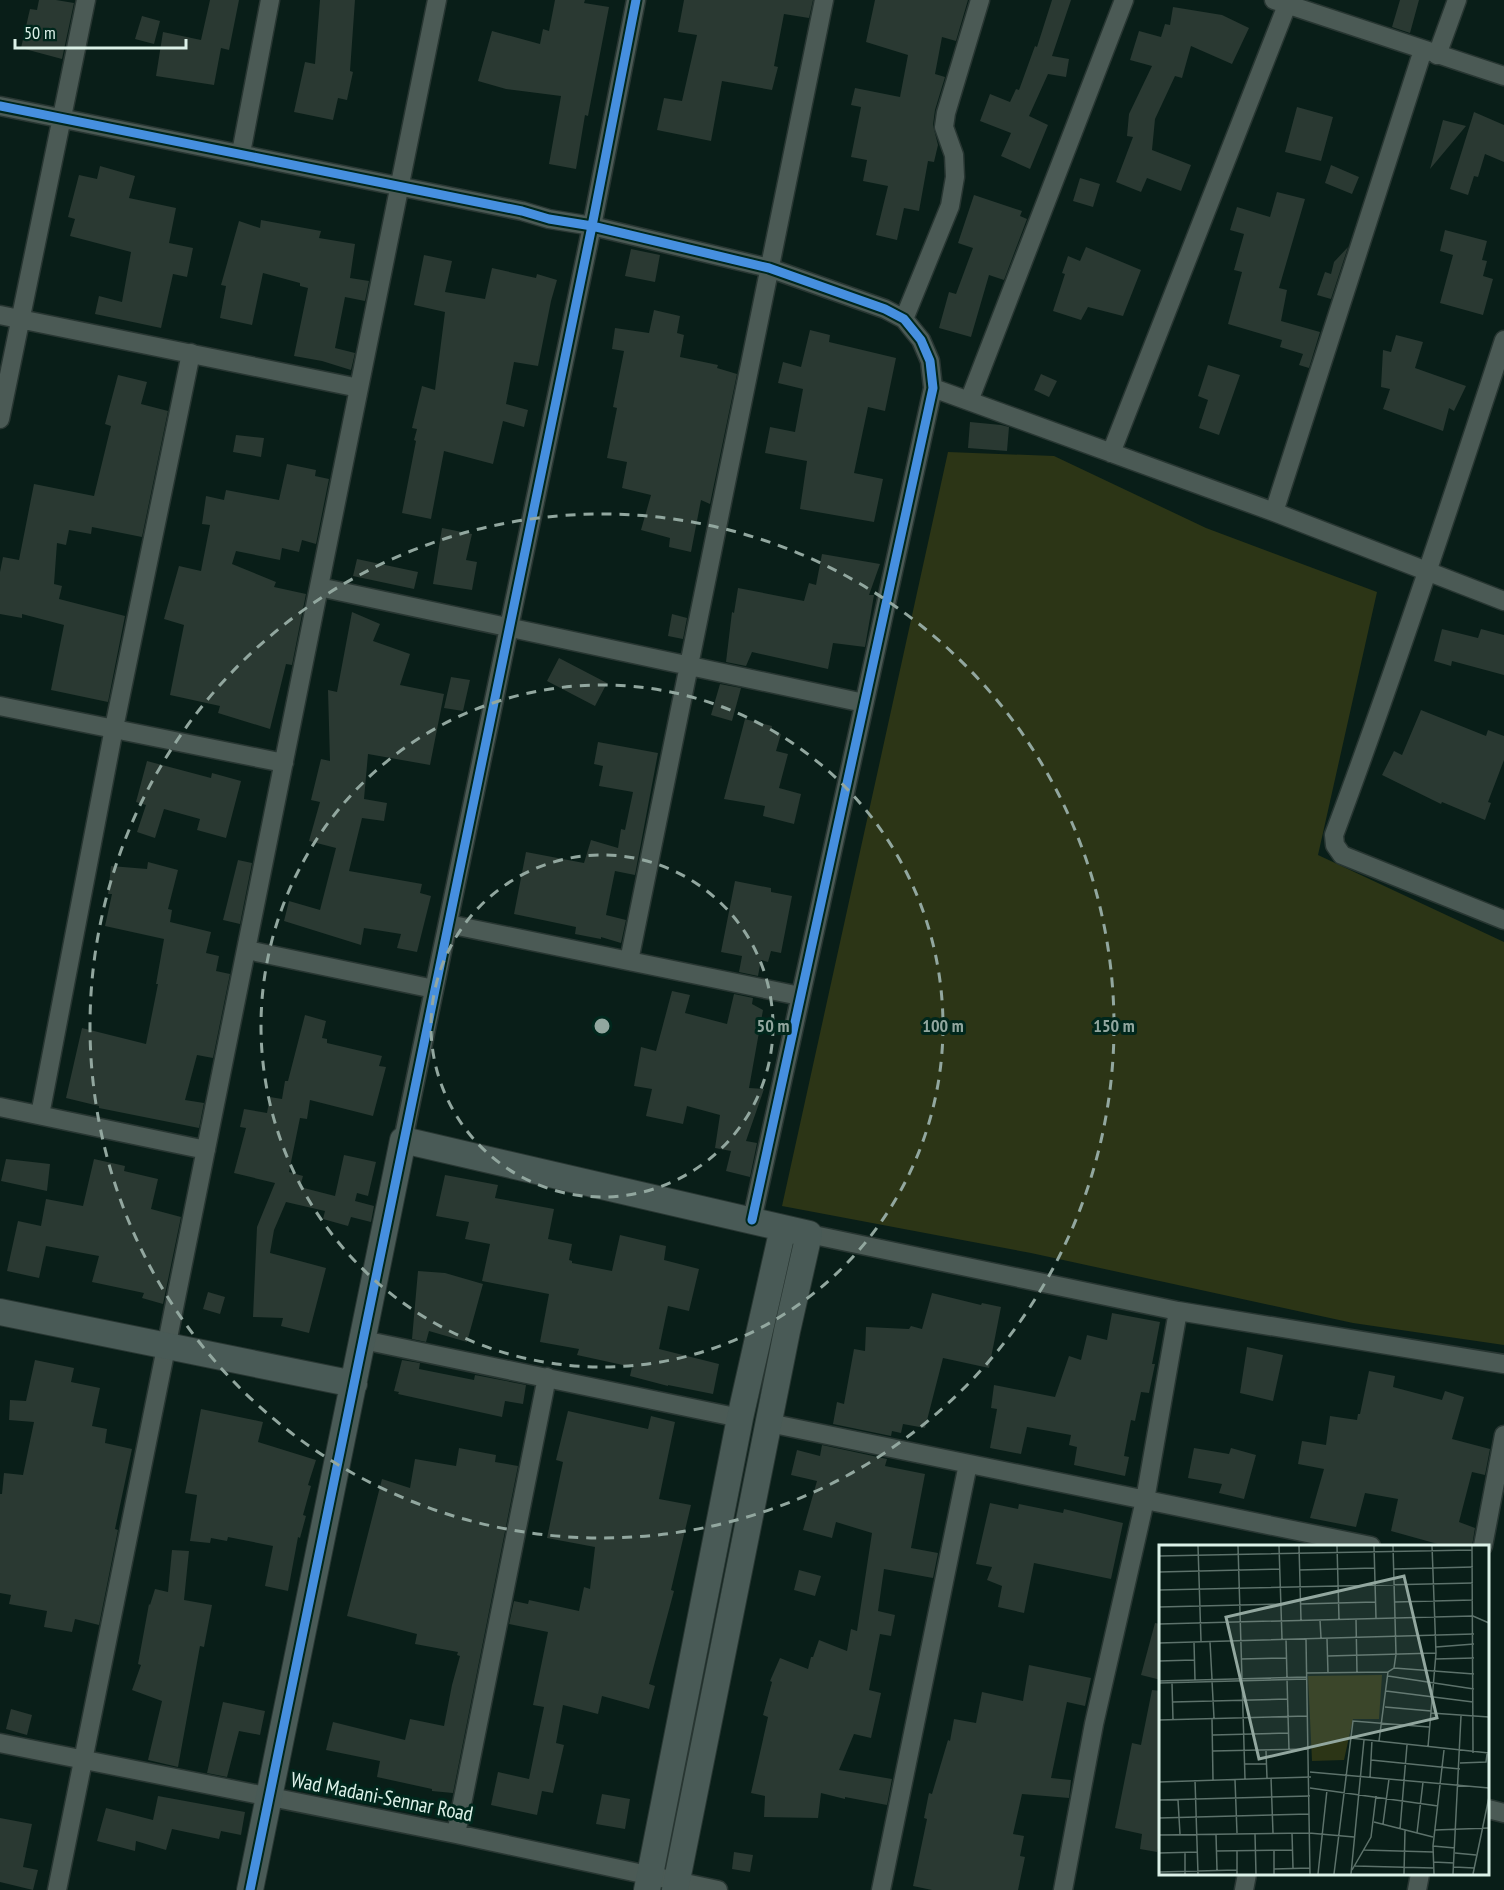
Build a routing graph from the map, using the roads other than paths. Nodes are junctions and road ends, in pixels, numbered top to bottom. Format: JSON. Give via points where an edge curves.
{"nodes":[{"id":1,"x":86,"y":0,"type":"edge"},
{"id":2,"x":270,"y":0,"type":"edge"},
{"id":3,"x":437,"y":0,"type":"edge"},
{"id":4,"x":636,"y":0,"type":"edge"},
{"id":5,"x":824,"y":0,"type":"edge"},
{"id":6,"x":980,"y":0,"type":"edge"},
{"id":7,"x":1124,"y":0,"type":"edge"},
{"id":8,"x":1457,"y":0,"type":"edge"},
{"id":9,"x":1283,"y":1,"type":"edge"},
{"id":10,"x":1430,"y":52,"type":"junction"},
{"id":11,"x":1504,"y":76,"type":"edge"},
{"id":12,"x":0,"y":106,"type":"edge"},
{"id":13,"x":61,"y":117,"type":"junction"},
{"id":14,"x":241,"y":153,"type":"junction"},
{"id":15,"x":400,"y":186,"type":"junction"},
{"id":16,"x":592,"y":226,"type":"junction"},
{"id":17,"x":769,"y":268,"type":"junction"},
{"id":18,"x":0,"y":315,"type":"edge"},
{"id":19,"x":21,"y":318,"type":"junction"},
{"id":20,"x":904,"y":319,"type":"junction"},
{"id":21,"x":1504,"y":340,"type":"edge"},
{"id":22,"x":191,"y":353,"type":"junction"},
{"id":23,"x":359,"y":387,"type":"junction"},
{"id":24,"x":933,"y":388,"type":"junction"},
{"id":25,"x":969,"y":401,"type":"junction"},
{"id":26,"x":0,"y":419,"type":"edge"},
{"id":27,"x":1111,"y":453,"type":"junction"},
{"id":28,"x":1274,"y":512,"type":"junction"},
{"id":29,"x":1429,"y":572,"type":"junction"},
{"id":30,"x":319,"y":588,"type":"junction"},
{"id":31,"x":1504,"y":601,"type":"edge"},
{"id":32,"x":509,"y":628,"type":"junction"},
{"id":33,"x":688,"y":667,"type":"junction"},
{"id":34,"x":864,"y":704,"type":"junction"},
{"id":35,"x":0,"y":706,"type":"edge"},
{"id":36,"x":114,"y":728,"type":"junction"},
{"id":37,"x":284,"y":763,"type":"junction"},
{"id":38,"x":1504,"y":920,"type":"edge"},
{"id":39,"x":448,"y":924,"type":"junction"},
{"id":40,"x":247,"y":950,"type":"junction"},
{"id":41,"x":629,"y":961,"type":"junction"},
{"id":42,"x":434,"y":989,"type":"junction"},
{"id":43,"x":800,"y":996,"type":"junction"},
{"id":44,"x":0,"y":1107,"type":"edge"},
{"id":45,"x":40,"y":1115,"type":"junction"},
{"id":46,"x":404,"y":1140,"type":"junction"},
{"id":47,"x":206,"y":1150,"type":"junction"},
{"id":48,"x":752,"y":1221,"type":"junction"},
{"id":49,"x":783,"y":1228,"type":"junction"},
{"id":50,"x":808,"y":1234,"type":"junction"},
{"id":51,"x":1178,"y":1311,"type":"junction"},
{"id":52,"x":0,"y":1312,"type":"edge"},
{"id":53,"x":363,"y":1340,"type":"junction"},
{"id":54,"x":167,"y":1346,"type":"junction"},
{"id":55,"x":1504,"y":1364,"type":"edge"},
{"id":56,"x":547,"y":1377,"type":"junction"},
{"id":57,"x":354,"y":1384,"type":"junction"},
{"id":58,"x":740,"y":1418,"type":"junction"},
{"id":59,"x":769,"y":1423,"type":"junction"},
{"id":60,"x":1504,"y":1435,"type":"edge"},
{"id":61,"x":969,"y":1464,"type":"junction"},
{"id":62,"x":1145,"y":1500,"type":"junction"},
{"id":63,"x":1315,"y":1541,"type":"edge"},
{"id":64,"x":1360,"y":1545,"type":"edge"},
{"id":65,"x":1483,"y":1545,"type":"edge"},
{"id":66,"x":0,"y":1743,"type":"edge"},
{"id":67,"x":84,"y":1760,"type":"junction"},
{"id":68,"x":269,"y":1797,"type":"junction"},
{"id":69,"x":1489,"y":1809,"type":"edge"},
{"id":70,"x":1504,"y":1813,"type":"edge"},
{"id":71,"x":456,"y":1834,"type":"junction"},
{"id":72,"x":1247,"y":1875,"type":"edge"},
{"id":73,"x":1420,"y":1875,"type":"edge"},
{"id":74,"x":648,"y":1883,"type":"edge"},
{"id":75,"x":676,"y":1886,"type":"edge"},
{"id":76,"x":57,"y":1890,"type":"edge"},
{"id":77,"x":250,"y":1890,"type":"edge"},
{"id":78,"x":718,"y":1890,"type":"edge"},
{"id":79,"x":881,"y":1890,"type":"edge"},
{"id":80,"x":1063,"y":1890,"type":"edge"},
{"id":81,"x":1244,"y":1890,"type":"edge"},
{"id":82,"x":1417,"y":1890,"type":"edge"}],
"edges":[{"from":1,"to":13,"type":"street"},
{"from":2,"to":14,"type":"street"},
{"from":3,"to":15,"type":"street"},
{"from":4,"to":16,"type":"street"},
{"from":5,"to":17,"type":"street"},
{"from":6,"to":20,"type":"street","via":[[946,113],[944,127],[954,155],[955,177],[950,206]]},
{"from":7,"to":25,"type":"street"},
{"from":8,"to":10,"type":"street"},
{"from":9,"to":10,"type":"street"},
{"from":9,"to":27,"type":"street"},
{"from":10,"to":11,"type":"street"},
{"from":10,"to":28,"type":"street"},
{"from":12,"to":13,"type":"street"},
{"from":13,"to":14,"type":"street"},
{"from":13,"to":19,"type":"street"},
{"from":14,"to":15,"type":"street"},
{"from":15,"to":16,"type":"street"},
{"from":15,"to":23,"type":"street"},
{"from":16,"to":17,"type":"street"},
{"from":16,"to":32,"type":"street"},
{"from":17,"to":20,"type":"street"},
{"from":17,"to":33,"type":"street"},
{"from":18,"to":19,"type":"street"},
{"from":19,"to":22,"type":"street"},
{"from":19,"to":26,"type":"street"},
{"from":20,"to":24,"type":"street","via":[[921,340],[930,361]]},
{"from":21,"to":29,"type":"street"},
{"from":22,"to":23,"type":"street"},
{"from":22,"to":36,"type":"street"},
{"from":23,"to":30,"type":"street"},
{"from":24,"to":25,"type":"street"},
{"from":24,"to":34,"type":"street"},
{"from":25,"to":27,"type":"street"},
{"from":27,"to":28,"type":"street"},
{"from":28,"to":29,"type":"street"},
{"from":29,"to":31,"type":"street"},
{"from":29,"to":38,"type":"street","via":[[1334,836],[1335,845],[1342,855]]},
{"from":30,"to":32,"type":"street"},
{"from":30,"to":37,"type":"street"},
{"from":32,"to":33,"type":"street"},
{"from":32,"to":39,"type":"street"},
{"from":33,"to":34,"type":"street"},
{"from":33,"to":41,"type":"street"},
{"from":34,"to":43,"type":"street"},
{"from":35,"to":36,"type":"street"},
{"from":36,"to":37,"type":"street"},
{"from":36,"to":45,"type":"street"},
{"from":37,"to":40,"type":"street"},
{"from":39,"to":41,"type":"street"},
{"from":39,"to":42,"type":"street"},
{"from":40,"to":42,"type":"street"},
{"from":40,"to":47,"type":"street"},
{"from":41,"to":43,"type":"street"},
{"from":42,"to":46,"type":"street"},
{"from":43,"to":48,"type":"street"},
{"from":44,"to":45,"type":"street"},
{"from":45,"to":47,"type":"street"},
{"from":46,"to":48,"type":"street"},
{"from":46,"to":53,"type":"street"},
{"from":47,"to":54,"type":"street"},
{"from":48,"to":49,"type":"street"},
{"from":49,"to":50,"type":"street"},
{"from":49,"to":58,"type":"street"},
{"from":50,"to":51,"type":"street"},
{"from":50,"to":59,"type":"street"},
{"from":51,"to":55,"type":"street"},
{"from":51,"to":62,"type":"street"},
{"from":52,"to":54,"type":"street"},
{"from":53,"to":56,"type":"street"},
{"from":53,"to":57,"type":"street"},
{"from":54,"to":57,"type":"street"},
{"from":54,"to":67,"type":"street"},
{"from":56,"to":58,"type":"street"},
{"from":56,"to":71,"type":"street"},
{"from":57,"to":68,"type":"street"},
{"from":58,"to":74,"type":"street"},
{"from":59,"to":61,"type":"street"},
{"from":59,"to":75,"type":"street"},
{"from":60,"to":65,"type":"street"},
{"from":61,"to":62,"type":"street"},
{"from":61,"to":79,"type":"street"},
{"from":62,"to":63,"type":"street"},
{"from":62,"to":80,"type":"street","via":[[1094,1724]]},
{"from":63,"to":64,"type":"street"},
{"from":66,"to":67,"type":"street","name":"Wad Madani-Sennar Road"},
{"from":67,"to":68,"type":"street","name":"Wad Madani-Sennar Road"},
{"from":67,"to":76,"type":"street"},
{"from":68,"to":71,"type":"street","name":"Wad Madani-Sennar Road"},
{"from":68,"to":77,"type":"street"},
{"from":69,"to":70,"type":"street"},
{"from":71,"to":74,"type":"street","name":"Wad Madani-Sennar Road"},
{"from":72,"to":81,"type":"street"},
{"from":73,"to":82,"type":"street"},
{"from":74,"to":75,"type":"street","name":"Wad Madani-Sennar Road"},
{"from":75,"to":78,"type":"street"}]}
